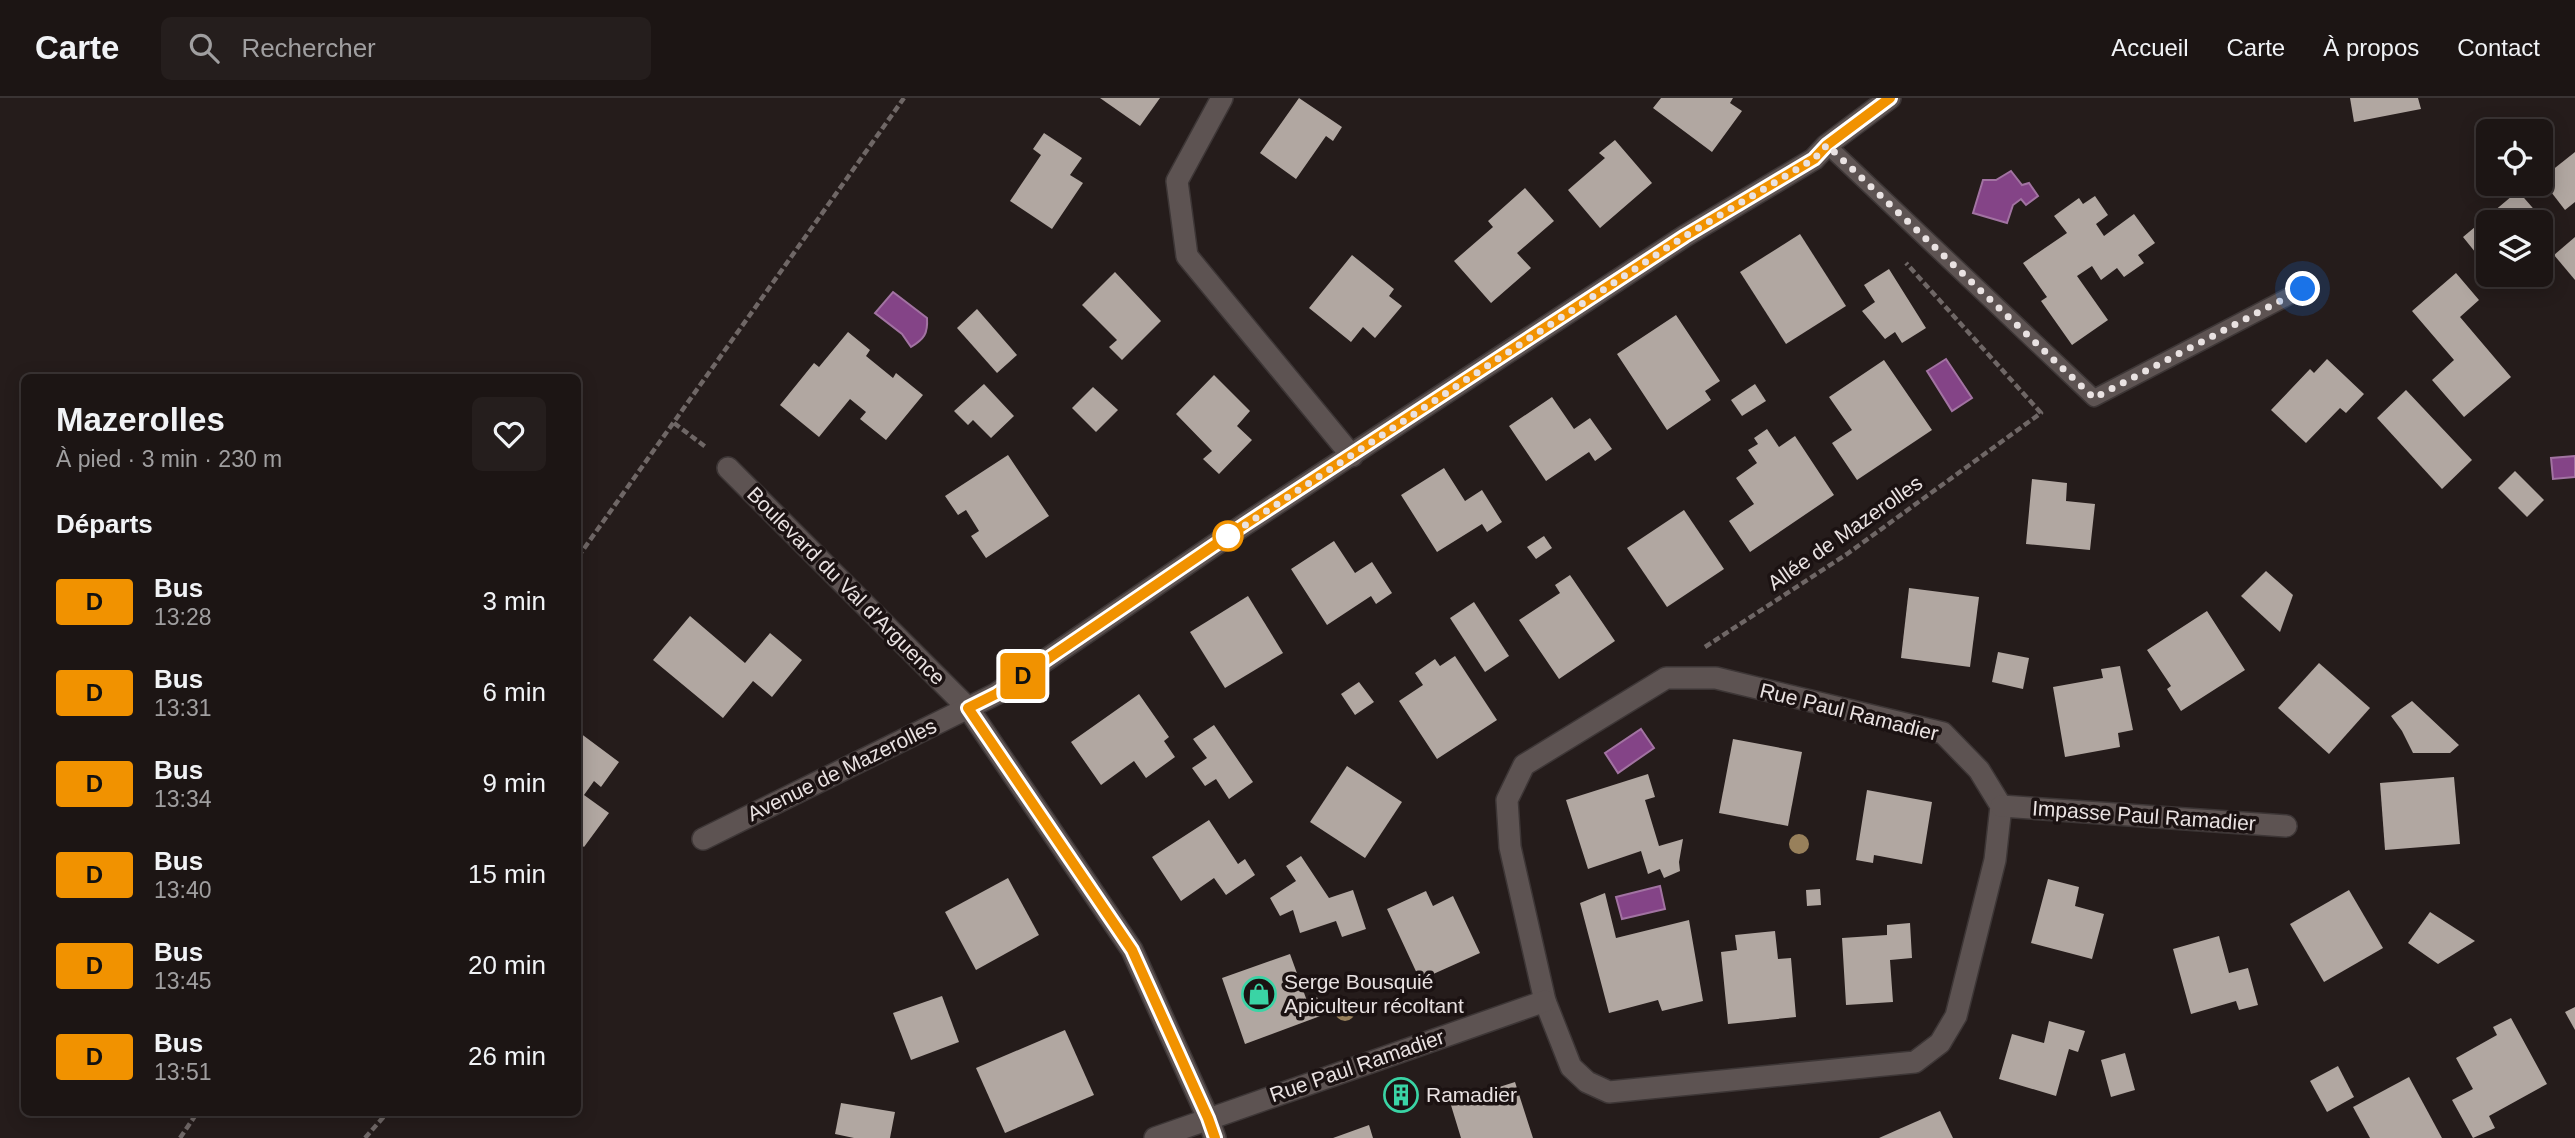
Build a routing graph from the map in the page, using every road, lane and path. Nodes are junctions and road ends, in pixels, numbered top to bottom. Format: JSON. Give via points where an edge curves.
{"nodes":[{"id":1,"x":904,"y":98,"type":"edge"},
{"id":2,"x":1222,"y":98,"type":"edge"},
{"id":3,"x":1890,"y":98,"type":"edge"},
{"id":4,"x":1827,"y":145,"type":"junction"},
{"id":5,"x":1904,"y":260,"type":"dead end"},
{"id":6,"x":2303,"y":289,"type":"dead end"},
{"id":7,"x":674,"y":423,"type":"junction"},
{"id":8,"x":1352,"y":456,"type":"junction"},
{"id":9,"x":728,"y":468,"type":"joint"},
{"id":10,"x":581,"y":553,"type":"edge"},
{"id":11,"x":1666,"y":678,"type":"junction"},
{"id":12,"x":968,"y":708,"type":"junction"},
{"id":13,"x":2001,"y":806,"type":"junction"},
{"id":14,"x":2286,"y":826,"type":"dead end"},
{"id":15,"x":703,"y":839,"type":"dead end"},
{"id":16,"x":1545,"y":1001,"type":"junction"},
{"id":17,"x":195,"y":1116,"type":"edge"},
{"id":18,"x":384,"y":1116,"type":"edge"},
{"id":19,"x":1212,"y":1128,"type":"edge"},
{"id":20,"x":180,"y":1138,"type":"edge"},
{"id":21,"x":365,"y":1138,"type":"edge"},
{"id":22,"x":1155,"y":1138,"type":"edge"}],
"edges":[{"from":1,"to":7,"type":"path"},
{"from":2,"to":8,"type":"street","via":[[1177,181],[1187,256]]},
{"from":3,"to":4,"type":"street","name":"Avenue de Mazerolles"},
{"from":4,"to":6,"type":"lane","via":[[2094,398]]},
{"from":4,"to":8,"type":"street","name":"Avenue de Mazerolles","via":[[1814,159],[1685,236]]},
{"from":5,"to":11,"type":"path","name":"Allée de Mazerolles","via":[[2041,413]]},
{"from":7,"to":9,"type":"path"},
{"from":7,"to":10,"type":"path"},
{"from":8,"to":12,"type":"street","name":"Avenue de Mazerolles","via":[[996,694]]},
{"from":9,"to":12,"type":"street","name":"Boulevard du Val d'Arguence"},
{"from":11,"to":13,"type":"street","name":"Rue Paul Ramadier","via":[[1716,678],[1943,733],[1979,771]]},
{"from":11,"to":16,"type":"street","via":[[1524,765],[1507,800],[1510,848]]},
{"from":12,"to":15,"type":"street","name":"Avenue de Mazerolles"},
{"from":12,"to":19,"type":"street","name":"Boulevard du Val d'Arguence","via":[[1132,950]]},
{"from":13,"to":14,"type":"street","name":"Impasse Paul Ramadier"},
{"from":13,"to":16,"type":"street","via":[[1994,860],[1956,1016],[1940,1043],[1915,1062],[1609,1092],[1587,1082],[1571,1067]]},
{"from":16,"to":19,"type":"street","name":"Rue Paul Ramadier"},
{"from":17,"to":20,"type":"path"},
{"from":18,"to":21,"type":"path"},
{"from":19,"to":22,"type":"street","name":"Rue Paul Ramadier"}]}
